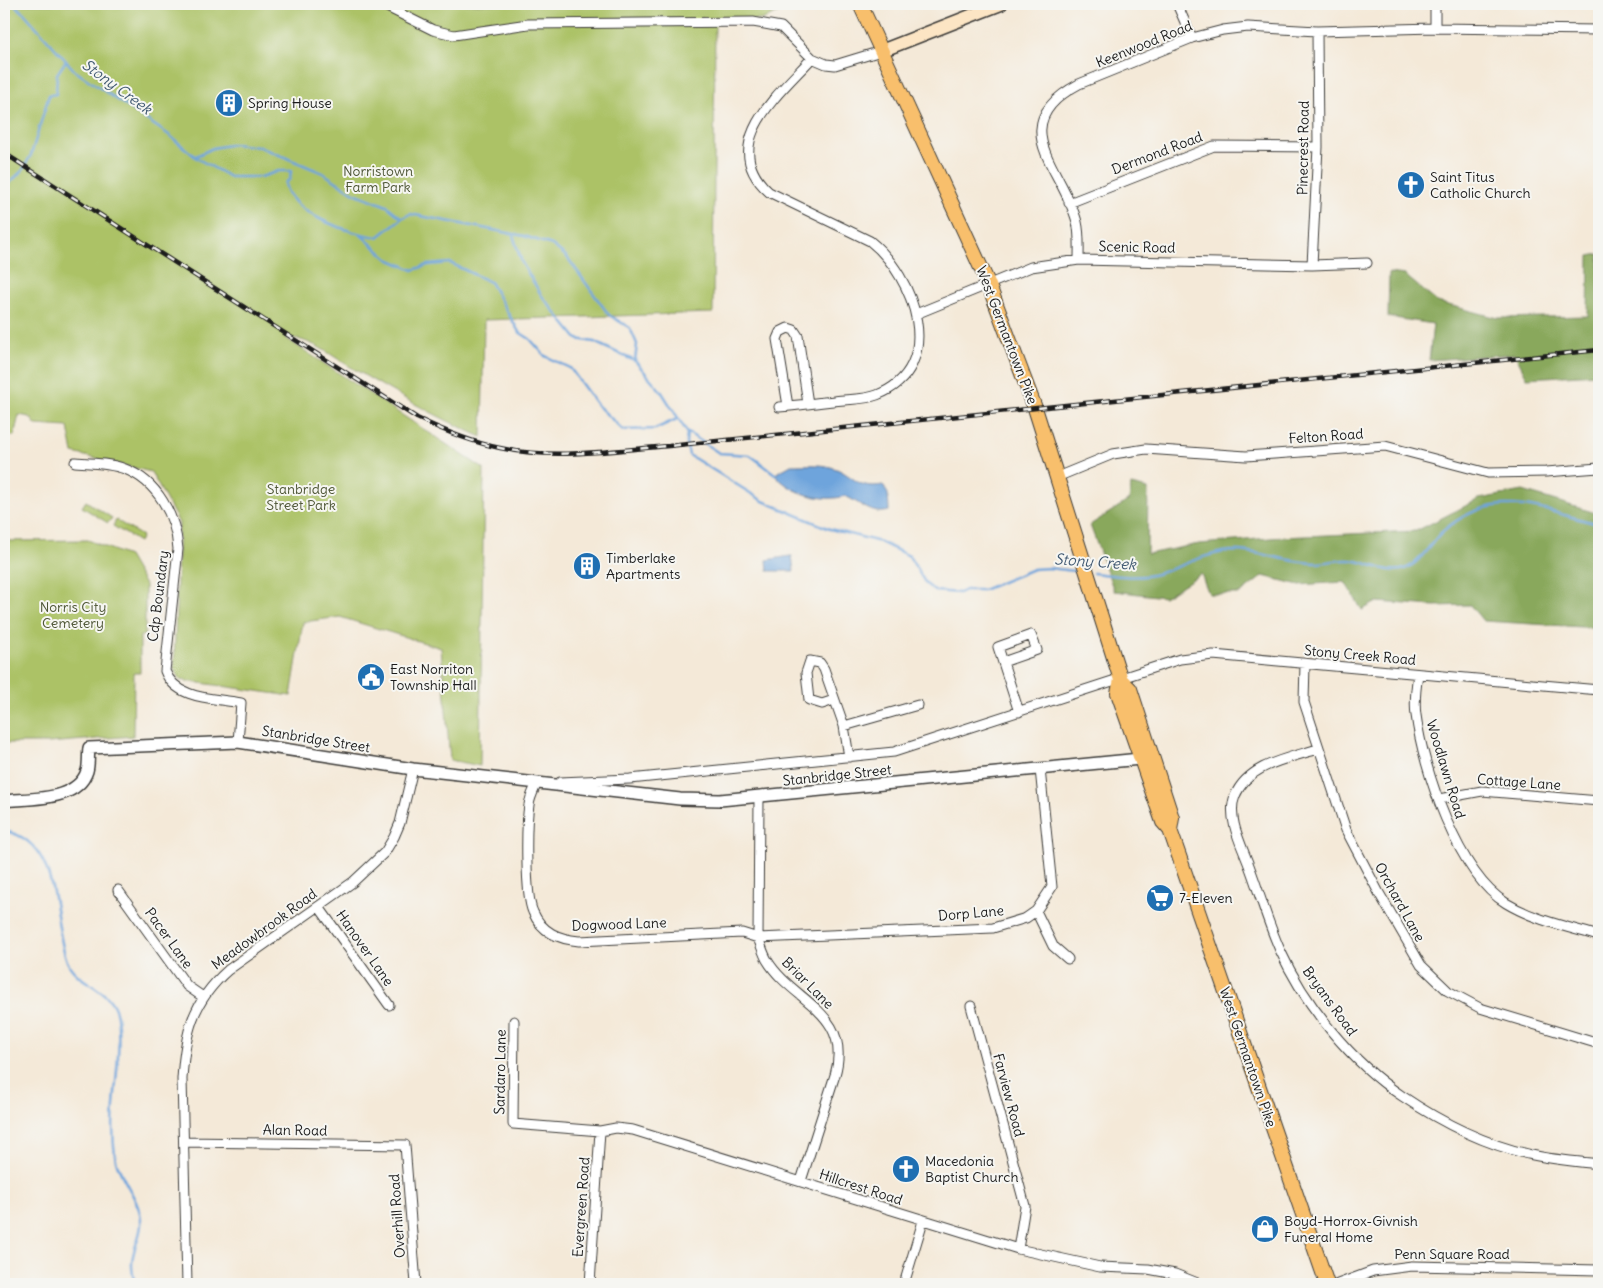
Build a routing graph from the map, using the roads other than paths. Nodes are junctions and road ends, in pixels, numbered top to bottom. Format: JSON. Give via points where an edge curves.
{"nodes":[{"id":1,"x":381,"y":4,"type":"edge"},
{"id":2,"x":860,"y":4,"type":"edge"},
{"id":3,"x":1001,"y":4,"type":"edge"},
{"id":4,"x":1177,"y":4,"type":"edge"},
{"id":5,"x":1435,"y":4,"type":"edge"},
{"id":6,"x":1435,"y":28,"type":"junction"},
{"id":7,"x":1599,"y":30,"type":"edge"},
{"id":8,"x":1318,"y":31,"type":"junction"},
{"id":9,"x":1192,"y":38,"type":"junction"},
{"id":10,"x":881,"y":51,"type":"junction"},
{"id":11,"x":812,"y":58,"type":"junction"},
{"id":12,"x":1318,"y":147,"type":"junction"},
{"id":13,"x":1069,"y":202,"type":"junction"},
{"id":14,"x":1079,"y":260,"type":"junction"},
{"id":15,"x":1367,"y":263,"type":"dead end"},
{"id":16,"x":1312,"y":265,"type":"junction"},
{"id":17,"x":988,"y":283,"type":"junction"},
{"id":18,"x":916,"y":314,"type":"junction"},
{"id":19,"x":808,"y":404,"type":"junction"},
{"id":20,"x":75,"y":462,"type":"dead end"},
{"id":21,"x":1599,"y":468,"type":"edge"},
{"id":22,"x":1057,"y":477,"type":"junction"},
{"id":23,"x":1004,"y":662,"type":"dead end"},
{"id":24,"x":1305,"y":664,"type":"junction"},
{"id":25,"x":1418,"y":674,"type":"junction"},
{"id":26,"x":1121,"y":680,"type":"junction"},
{"id":27,"x":1599,"y":690,"type":"edge"},
{"id":28,"x":834,"y":700,"type":"junction"},
{"id":29,"x":918,"y":705,"type":"dead end"},
{"id":30,"x":1019,"y":712,"type":"junction"},
{"id":31,"x":844,"y":726,"type":"junction"},
{"id":32,"x":238,"y":742,"type":"junction"},
{"id":33,"x":1318,"y":749,"type":"junction"},
{"id":34,"x":849,"y":757,"type":"junction"},
{"id":35,"x":1140,"y":759,"type":"junction"},
{"id":36,"x":413,"y":769,"type":"junction"},
{"id":37,"x":1040,"y":769,"type":"junction"},
{"id":38,"x":537,"y":783,"type":"junction"},
{"id":39,"x":759,"y":798,"type":"junction"},
{"id":40,"x":1439,"y":799,"type":"junction"},
{"id":41,"x":4,"y":801,"type":"edge"},
{"id":42,"x":1599,"y":802,"type":"edge"},
{"id":43,"x":1170,"y":830,"type":"junction"},
{"id":44,"x":118,"y":890,"type":"dead end"},
{"id":45,"x":319,"y":907,"type":"junction"},
{"id":46,"x":1036,"y":911,"type":"junction"},
{"id":47,"x":1599,"y":936,"type":"edge"},
{"id":48,"x":758,"y":938,"type":"junction"},
{"id":49,"x":1068,"y":959,"type":"dead end"},
{"id":50,"x":203,"y":997,"type":"junction"},
{"id":51,"x":389,"y":1005,"type":"dead end"},
{"id":52,"x":971,"y":1006,"type":"dead end"},
{"id":53,"x":514,"y":1021,"type":"dead end"},
{"id":54,"x":1599,"y":1044,"type":"edge"},
{"id":55,"x":513,"y":1124,"type":"joint"},
{"id":56,"x":600,"y":1131,"type":"junction"},
{"id":57,"x":184,"y":1142,"type":"junction"},
{"id":58,"x":405,"y":1145,"type":"joint"},
{"id":59,"x":1599,"y":1164,"type":"edge"},
{"id":60,"x":801,"y":1181,"type":"junction"},
{"id":61,"x":923,"y":1222,"type":"junction"},
{"id":62,"x":1018,"y":1249,"type":"junction"},
{"id":63,"x":1599,"y":1270,"type":"edge"},
{"id":64,"x":187,"y":1284,"type":"edge"},
{"id":65,"x":416,"y":1284,"type":"edge"},
{"id":66,"x":590,"y":1284,"type":"edge"},
{"id":67,"x":904,"y":1284,"type":"edge"},
{"id":68,"x":1200,"y":1284,"type":"edge"},
{"id":69,"x":1327,"y":1284,"type":"edge"},
{"id":70,"x":1338,"y":1284,"type":"edge"}],
"edges":[{"from":1,"to":11,"type":"street","via":[[433,30],[454,35],[528,24],[772,24],[787,31]]},
{"from":2,"to":10,"type":"main road","name":"West Germantown Pike"},
{"from":3,"to":10,"type":"main road"},
{"from":4,"to":9,"type":"street"},
{"from":5,"to":6,"type":"street"},
{"from":6,"to":7,"type":"street","name":"Keenwood Road"},
{"from":6,"to":8,"type":"street","name":"Keenwood Road"},
{"from":8,"to":9,"type":"street","name":"Keenwood Road","via":[[1248,27]]},
{"from":8,"to":12,"type":"street","name":"Pinecrest Road"},
{"from":9,"to":13,"type":"street","name":"Keenwood Road","via":[[1079,84],[1049,105],[1043,119],[1043,149]]},
{"from":10,"to":11,"type":"street","via":[[831,66]]},
{"from":10,"to":17,"type":"main road","name":"West Germantown Pike"},
{"from":11,"to":18,"type":"street","via":[[752,129],[748,145],[750,162],[762,186],[769,192],[876,245],[895,267]]},
{"from":12,"to":13,"type":"street","name":"Dermond Road","via":[[1214,146]]},
{"from":12,"to":16,"type":"street","name":"Pinecrest Road"},
{"from":13,"to":14,"type":"street","name":"Keenwood Road","via":[[1080,240]]},
{"from":14,"to":16,"type":"street","name":"Scenic Road"},
{"from":14,"to":17,"type":"street","name":"Scenic Road","via":[[1031,267]]},
{"from":15,"to":16,"type":"street","name":"Scenic Road"},
{"from":17,"to":18,"type":"street","name":"Scenic Road"},
{"from":17,"to":22,"type":"main road","name":"West Germantown Pike"},
{"from":18,"to":19,"type":"street","via":[[919,339],[911,366],[902,378],[870,397]]},
{"from":19,"to":19,"type":"street","via":[[784,407],[777,338],[788,328],[798,336]]},
{"from":20,"to":32,"type":"street","name":"Cdp Boundary","via":[[126,469],[143,479],[163,502],[176,531],[178,549],[165,670],[174,687],[185,693],[242,703]]},
{"from":21,"to":22,"type":"street","name":"Felton Road","via":[[1488,473],[1385,446],[1246,456],[1146,448],[1113,454]]},
{"from":22,"to":26,"type":"main road","name":"West Germantown Pike"},
{"from":23,"to":30,"type":"street"},
{"from":24,"to":25,"type":"street","name":"Stony Creek Road"},
{"from":24,"to":26,"type":"street","name":"Stony Creek Road","via":[[1213,656],[1180,659]]},
{"from":24,"to":33,"type":"street","name":"Orchard Lane","via":[[1304,702]]},
{"from":25,"to":27,"type":"street","name":"Stony Creek Road"},
{"from":25,"to":40,"type":"street","name":"Woodlawn Road","via":[[1416,714]]},
{"from":26,"to":30,"type":"street","name":"Stanbridge Street"},
{"from":26,"to":35,"type":"main road","name":"West Germantown Pike","via":[[1118,693]]},
{"from":26,"to":43,"type":"main road","name":"West Germantown Pike","via":[[1130,689],[1172,818]]},
{"from":28,"to":28,"type":"street","via":[[824,669],[820,663],[810,661],[806,673],[809,700],[822,704]]},
{"from":28,"to":31,"type":"street"},
{"from":29,"to":31,"type":"street"},
{"from":30,"to":34,"type":"street","name":"Stanbridge Street","via":[[894,752]]},
{"from":31,"to":34,"type":"street"},
{"from":32,"to":36,"type":"street","name":"Stanbridge Street"},
{"from":32,"to":41,"type":"street","name":"Stanbridge Street","via":[[89,748],[87,771],[75,788],[49,797]]},
{"from":33,"to":54,"type":"street","name":"Orchard Lane","via":[[1346,830],[1358,854],[1410,949],[1433,978],[1448,991],[1480,1008]]},
{"from":33,"to":59,"type":"street","name":"Bryans Road","via":[[1260,769],[1241,786],[1234,807],[1238,835],[1280,950],[1316,1011],[1342,1042],[1384,1082],[1438,1117],[1498,1145],[1529,1155]]},
{"from":34,"to":38,"type":"street","name":"Stanbridge Street","via":[[630,779]]},
{"from":35,"to":37,"type":"street","name":"Stanbridge Street"},
{"from":35,"to":43,"type":"main road","name":"West Germantown Pike","via":[[1163,822]]},
{"from":36,"to":38,"type":"street","name":"Stanbridge Street"},
{"from":36,"to":45,"type":"street","name":"Meadowbrook Road","via":[[400,823],[385,852],[353,882]]},
{"from":37,"to":39,"type":"street","name":"Stanbridge Street"},
{"from":37,"to":46,"type":"street","via":[[1052,887]]},
{"from":38,"to":39,"type":"street","name":"Stanbridge Street","via":[[680,799]]},
{"from":38,"to":48,"type":"street","name":"Dogwood Lane","via":[[529,804],[529,899],[532,912],[548,932],[560,939],[579,941],[742,933]]},
{"from":39,"to":48,"type":"street","name":"Briar Lane"},
{"from":40,"to":42,"type":"street","name":"Cottage Lane","via":[[1482,791]]},
{"from":40,"to":47,"type":"street","name":"Woodlawn Road","via":[[1474,873],[1504,903],[1525,913]]},
{"from":43,"to":69,"type":"main road","name":"West Germantown Pike"},
{"from":44,"to":50,"type":"street","name":"Pacer Lane","via":[[187,986]]},
{"from":45,"to":50,"type":"street","name":"Meadowbrook Road","via":[[228,970]]},
{"from":45,"to":51,"type":"street","name":"Hanover Lane"},
{"from":46,"to":48,"type":"street","name":"Dorp Lane","via":[[1026,918],[993,928]]},
{"from":46,"to":49,"type":"street","via":[[1054,946]]},
{"from":48,"to":60,"type":"street","name":"Briar Lane","via":[[767,960],[822,1014],[836,1037],[838,1062],[835,1075]]},
{"from":50,"to":57,"type":"street","name":"Meadowbrook Road","via":[[192,1016],[184,1047]]},
{"from":52,"to":62,"type":"street","name":"Farview Road","via":[[1025,1206]]},
{"from":53,"to":55,"type":"street","name":"Sardaro Lane"},
{"from":55,"to":56,"type":"street","name":"Hillcrest Road"},
{"from":56,"to":60,"type":"street","name":"Hillcrest Road","via":[[616,1128],[633,1130]]},
{"from":56,"to":66,"type":"street","name":"Evergreen Road"},
{"from":57,"to":58,"type":"street","name":"Alan Road"},
{"from":57,"to":64,"type":"street","name":"Meadowbrook Road"},
{"from":58,"to":65,"type":"street","name":"Overhill Road"},
{"from":60,"to":61,"type":"street","name":"Hillcrest Road"},
{"from":61,"to":62,"type":"street","name":"Hillcrest Road"},
{"from":61,"to":67,"type":"street"},
{"from":62,"to":68,"type":"street","name":"Hillcrest Road","via":[[1100,1267],[1175,1274]]},
{"from":63,"to":70,"type":"street","name":"Penn Square Road","via":[[1412,1266],[1372,1271]]}]}
